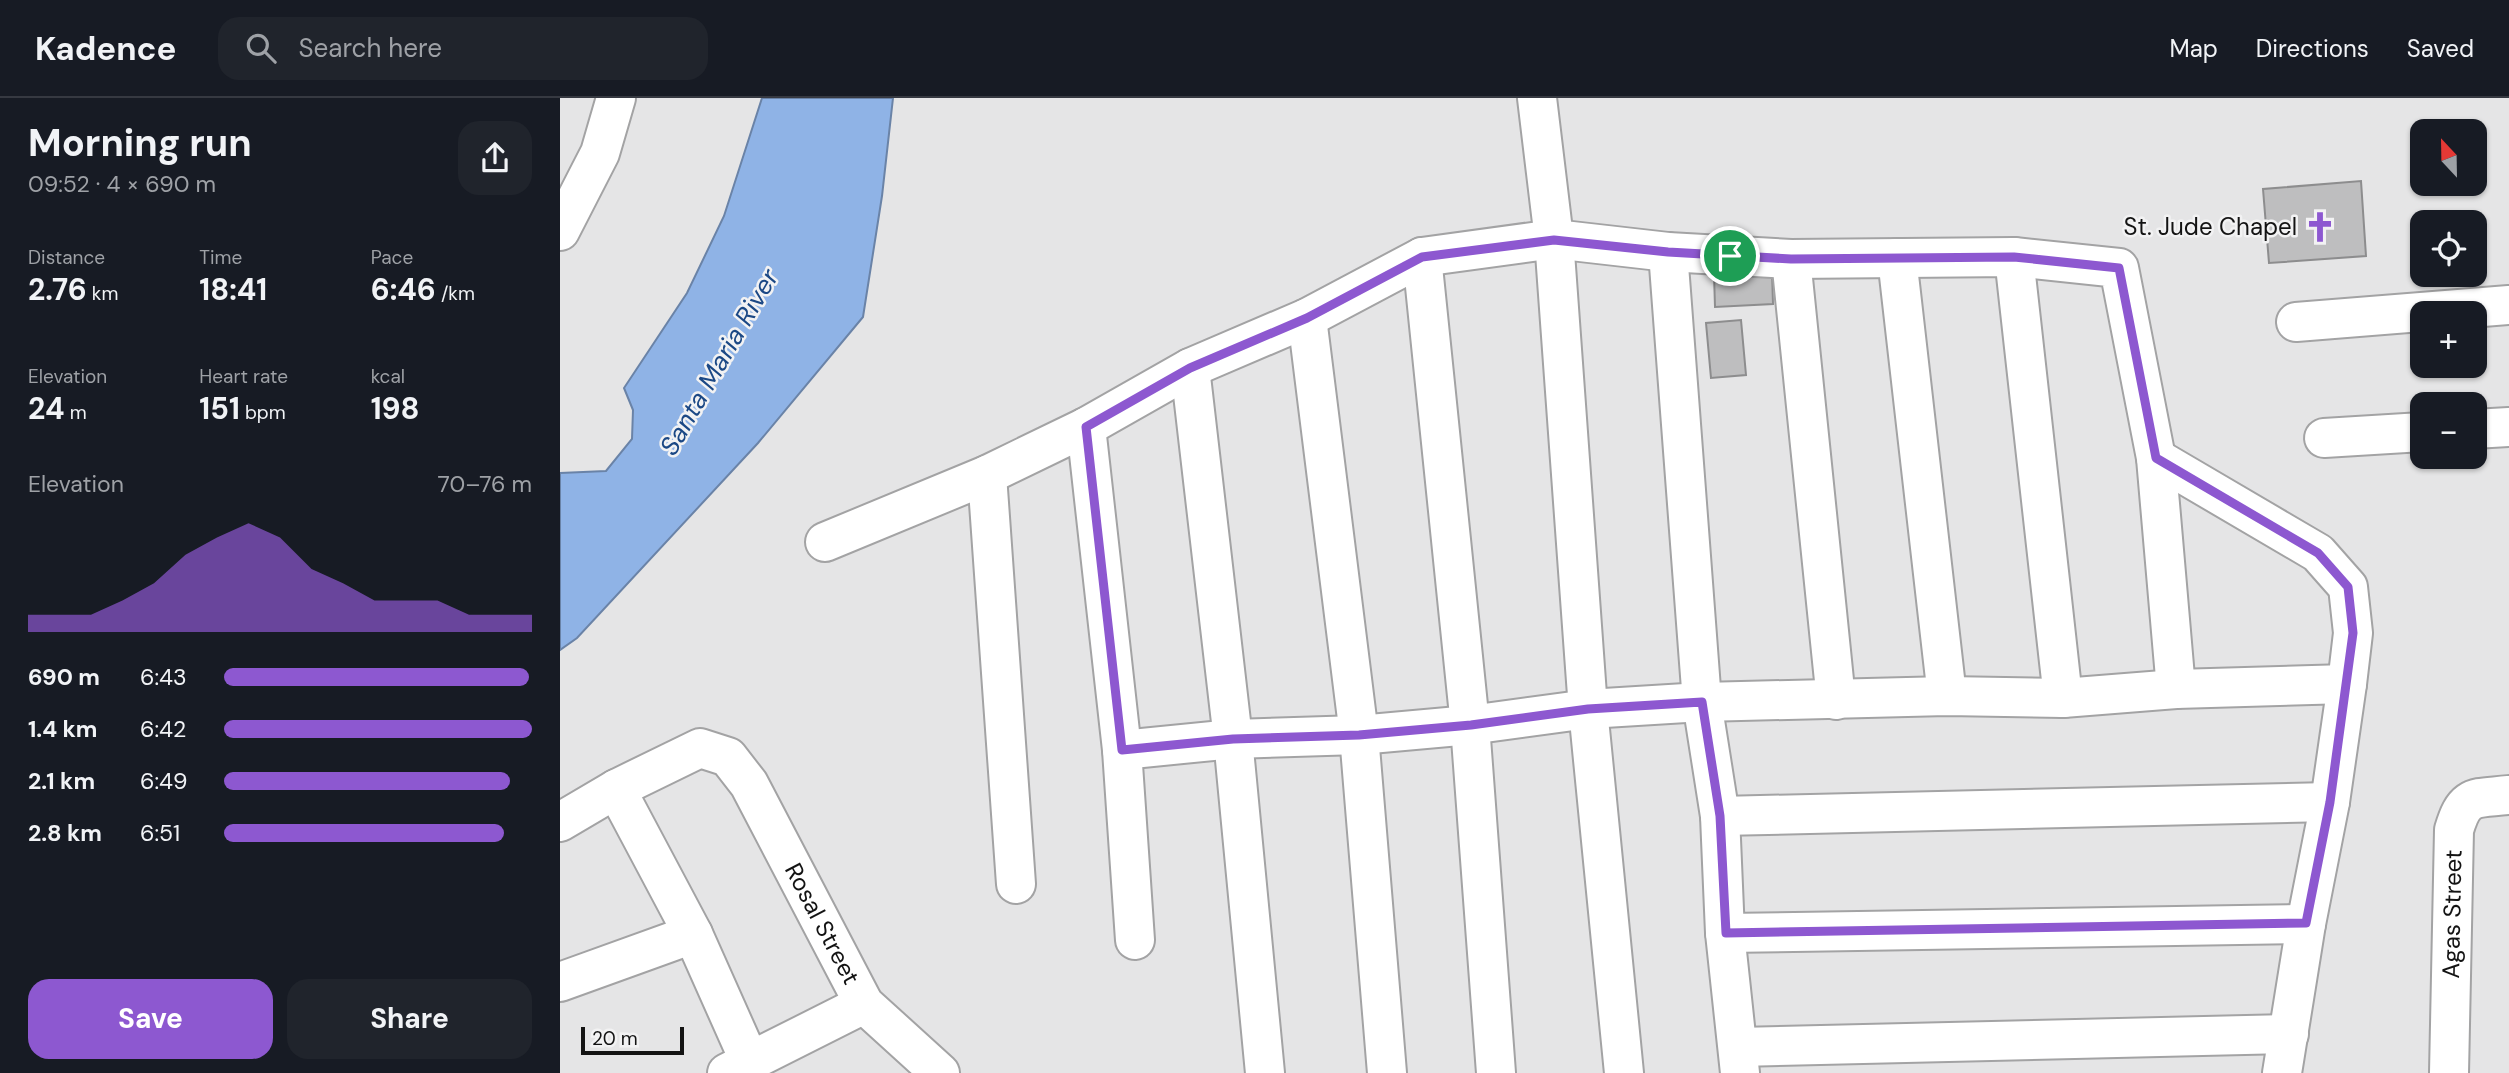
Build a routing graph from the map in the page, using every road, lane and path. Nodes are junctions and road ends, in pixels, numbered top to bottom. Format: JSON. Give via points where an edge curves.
{"nodes":[{"id":1,"x":616,"y":98,"type":"edge"},
{"id":2,"x":1537,"y":98,"type":"edge"},
{"id":3,"x":560,"y":231,"type":"edge"},
{"id":4,"x":1554,"y":240,"type":"junction"},
{"id":5,"x":1668,"y":252,"type":"junction"},
{"id":6,"x":1422,"y":257,"type":"junction"},
{"id":7,"x":2014,"y":257,"type":"junction"},
{"id":8,"x":1897,"y":258,"type":"junction"},
{"id":9,"x":1791,"y":259,"type":"junction"},
{"id":10,"x":2509,"y":305,"type":"edge"},
{"id":11,"x":1307,"y":318,"type":"junction"},
{"id":12,"x":2297,"y":322,"type":"dead end"},
{"id":13,"x":1190,"y":368,"type":"junction"},
{"id":14,"x":1086,"y":427,"type":"junction"},
{"id":15,"x":2509,"y":427,"type":"edge"},
{"id":16,"x":2487,"y":428,"type":"edge"},
{"id":17,"x":2410,"y":433,"type":"edge"},
{"id":18,"x":2324,"y":438,"type":"dead end"},
{"id":19,"x":2156,"y":458,"type":"junction"},
{"id":20,"x":987,"y":475,"type":"junction"},
{"id":21,"x":825,"y":542,"type":"dead end"},
{"id":22,"x":2347,"y":684,"type":"junction"},
{"id":23,"x":2176,"y":689,"type":"junction"},
{"id":24,"x":1947,"y":696,"type":"junction"},
{"id":25,"x":2063,"y":698,"type":"junction"},
{"id":26,"x":1836,"y":700,"type":"junction"},
{"id":27,"x":1702,"y":702,"type":"junction"},
{"id":28,"x":1588,"y":709,"type":"junction"},
{"id":29,"x":1471,"y":725,"type":"junction"},
{"id":30,"x":1359,"y":735,"type":"junction"},
{"id":31,"x":1233,"y":739,"type":"junction"},
{"id":32,"x":1122,"y":750,"type":"junction"},
{"id":33,"x":616,"y":789,"type":"junction"},
{"id":34,"x":2509,"y":795,"type":"edge"},
{"id":35,"x":2330,"y":802,"type":"junction"},
{"id":36,"x":1720,"y":816,"type":"junction"},
{"id":37,"x":560,"y":822,"type":"edge"},
{"id":38,"x":1016,"y":884,"type":"dead end"},
{"id":39,"x":2306,"y":923,"type":"junction"},
{"id":40,"x":694,"y":933,"type":"junction"},
{"id":41,"x":1726,"y":933,"type":"junction"},
{"id":42,"x":1135,"y":940,"type":"dead end"},
{"id":43,"x":560,"y":982,"type":"edge"},
{"id":44,"x":864,"y":1004,"type":"junction"},
{"id":45,"x":2289,"y":1034,"type":"junction"},
{"id":46,"x":1739,"y":1060,"type":"edge"},
{"id":47,"x":738,"y":1067,"type":"edge"},
{"id":48,"x":940,"y":1073,"type":"edge"},
{"id":49,"x":1265,"y":1073,"type":"edge"},
{"id":50,"x":1387,"y":1073,"type":"edge"},
{"id":51,"x":1496,"y":1073,"type":"edge"},
{"id":52,"x":1624,"y":1073,"type":"edge"},
{"id":53,"x":2282,"y":1073,"type":"edge"},
{"id":54,"x":2449,"y":1073,"type":"edge"}],
"edges":[{"from":1,"to":3,"type":"street","via":[[600,153]]},
{"from":2,"to":4,"type":"street"},
{"from":4,"to":5,"type":"street"},
{"from":4,"to":6,"type":"street"},
{"from":4,"to":28,"type":"street"},
{"from":5,"to":9,"type":"street"},
{"from":5,"to":27,"type":"street"},
{"from":6,"to":11,"type":"street"},
{"from":6,"to":29,"type":"street"},
{"from":7,"to":8,"type":"street"},
{"from":7,"to":19,"type":"street","via":[[2119,268]]},
{"from":7,"to":25,"type":"street"},
{"from":8,"to":9,"type":"street"},
{"from":8,"to":24,"type":"street"},
{"from":9,"to":26,"type":"street"},
{"from":10,"to":12,"type":"street"},
{"from":11,"to":13,"type":"street"},
{"from":11,"to":30,"type":"street"},
{"from":13,"to":14,"type":"street"},
{"from":13,"to":31,"type":"street"},
{"from":14,"to":20,"type":"street"},
{"from":14,"to":32,"type":"street"},
{"from":15,"to":16,"type":"street"},
{"from":17,"to":18,"type":"street"},
{"from":19,"to":22,"type":"street","via":[[2318,553],[2348,587],[2353,633]]},
{"from":19,"to":23,"type":"street"},
{"from":20,"to":21,"type":"street"},
{"from":20,"to":38,"type":"street"},
{"from":22,"to":23,"type":"street"},
{"from":22,"to":35,"type":"street"},
{"from":23,"to":25,"type":"street"},
{"from":24,"to":25,"type":"street"},
{"from":24,"to":26,"type":"street"},
{"from":26,"to":27,"type":"street"},
{"from":27,"to":28,"type":"street"},
{"from":27,"to":36,"type":"street"},
{"from":28,"to":29,"type":"street"},
{"from":28,"to":52,"type":"street"},
{"from":29,"to":30,"type":"street"},
{"from":29,"to":51,"type":"street"},
{"from":30,"to":31,"type":"street"},
{"from":30,"to":50,"type":"street"},
{"from":31,"to":32,"type":"street"},
{"from":31,"to":49,"type":"street"},
{"from":32,"to":42,"type":"street"},
{"from":33,"to":37,"type":"street"},
{"from":33,"to":40,"type":"street"},
{"from":33,"to":44,"type":"street","name":"Rosal Street","via":[[701,748],[728,757],[750,784]]},
{"from":34,"to":54,"type":"street","name":"Agas Street","via":[[2472,799],[2460,810],[2454,830]]},
{"from":35,"to":36,"type":"street"},
{"from":35,"to":39,"type":"street"},
{"from":36,"to":41,"type":"street"},
{"from":39,"to":41,"type":"street"},
{"from":39,"to":45,"type":"street"},
{"from":40,"to":43,"type":"street"},
{"from":40,"to":47,"type":"street"},
{"from":41,"to":46,"type":"street"},
{"from":44,"to":47,"type":"street"},
{"from":44,"to":48,"type":"street","name":"Rosal Street"},
{"from":45,"to":46,"type":"street"},
{"from":45,"to":53,"type":"street"}]}
